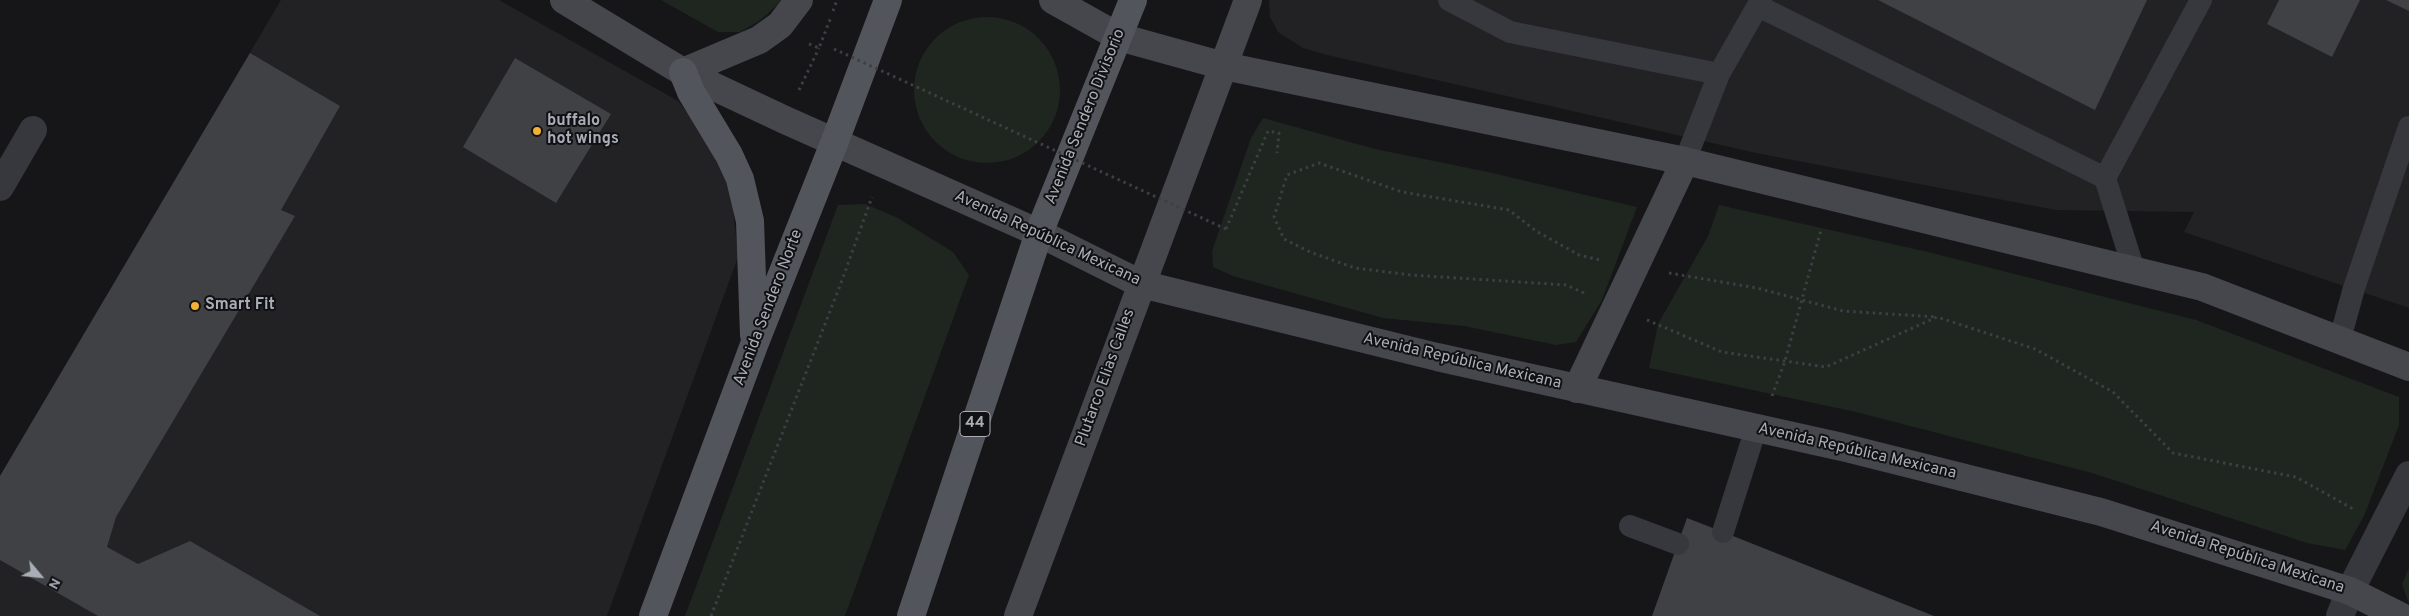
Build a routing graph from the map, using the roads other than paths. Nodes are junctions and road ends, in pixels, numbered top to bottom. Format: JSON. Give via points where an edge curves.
{"nodes":[{"id":1,"x":564,"y":0,"type":"edge"},
{"id":2,"x":799,"y":0,"type":"edge"},
{"id":3,"x":888,"y":0,"type":"edge"},
{"id":4,"x":1053,"y":0,"type":"edge"},
{"id":5,"x":1133,"y":0,"type":"edge"},
{"id":6,"x":1248,"y":0,"type":"edge"},
{"id":7,"x":1449,"y":0,"type":"edge"},
{"id":8,"x":2201,"y":0,"type":"edge"},
{"id":9,"x":1760,"y":3,"type":"edge"},
{"id":10,"x":1119,"y":37,"type":"junction"},
{"id":11,"x":1224,"y":66,"type":"junction"},
{"id":12,"x":683,"y":72,"type":"junction"},
{"id":13,"x":1720,"y":74,"type":"junction"},
{"id":14,"x":2409,"y":127,"type":"edge"},
{"id":15,"x":33,"y":130,"type":"dead end"},
{"id":16,"x":836,"y":141,"type":"junction"},
{"id":17,"x":1685,"y":161,"type":"junction"},
{"id":18,"x":2104,"y":178,"type":"junction"},
{"id":19,"x":0,"y":187,"type":"edge"},
{"id":20,"x":1039,"y":233,"type":"junction"},
{"id":21,"x":2134,"y":270,"type":"junction"},
{"id":22,"x":1141,"y":284,"type":"junction"},
{"id":23,"x":2340,"y":339,"type":"junction"},
{"id":24,"x":754,"y":345,"type":"junction"},
{"id":25,"x":2409,"y":367,"type":"edge"},
{"id":26,"x":1577,"y":389,"type":"junction"},
{"id":27,"x":1756,"y":428,"type":"junction"},
{"id":28,"x":2409,"y":475,"type":"edge"},
{"id":29,"x":1630,"y":526,"type":"dead end"},
{"id":30,"x":1723,"y":532,"type":"dead end"},
{"id":31,"x":1678,"y":544,"type":"dead end"},
{"id":32,"x":2350,"y":590,"type":"junction"},
{"id":33,"x":653,"y":616,"type":"edge"},
{"id":34,"x":911,"y":616,"type":"edge"},
{"id":35,"x":1018,"y":616,"type":"edge"},
{"id":36,"x":2340,"y":616,"type":"edge"},
{"id":37,"x":2400,"y":616,"type":"edge"}],
"edges":[{"from":1,"to":12,"type":"main road","name":"Avenida República Mexicana"},
{"from":2,"to":12,"type":"main road","via":[[780,25],[759,40]]},
{"from":3,"to":16,"type":"main road","name":"Avenida Sendero Norte"},
{"from":4,"to":10,"type":"main road"},
{"from":5,"to":10,"type":"main road","name":"Avenida Sendero Divisorio","number":"44"},
{"from":6,"to":11,"type":"main road","name":"Plutarco Elias Calles"},
{"from":7,"to":13,"type":"lane","via":[[1510,32]]},
{"from":8,"to":18,"type":"lane"},
{"from":9,"to":13,"type":"lane"},
{"from":9,"to":18,"type":"lane"},
{"from":10,"to":11,"type":"main road"},
{"from":10,"to":20,"type":"main road","name":"Avenida Sendero Divisorio","number":"44"},
{"from":11,"to":17,"type":"main road"},
{"from":11,"to":22,"type":"main road","name":"Plutarco Elias Calles"},
{"from":12,"to":16,"type":"main road","name":"Avenida República Mexicana"},
{"from":12,"to":24,"type":"main road","via":[[740,179],[750,221]]},
{"from":13,"to":17,"type":"lane"},
{"from":14,"to":23,"type":"lane"},
{"from":15,"to":19,"type":"street"},
{"from":16,"to":20,"type":"main road","name":"Avenida República Mexicana"},
{"from":16,"to":24,"type":"main road","name":"Avenida Sendero Norte"},
{"from":17,"to":21,"type":"main road"},
{"from":17,"to":26,"type":"main road"},
{"from":18,"to":21,"type":"lane"},
{"from":20,"to":22,"type":"main road","name":"Avenida República Mexicana"},
{"from":20,"to":34,"type":"main road","number":"44"},
{"from":21,"to":23,"type":"main road","via":[[2202,287]]},
{"from":22,"to":26,"type":"main road","name":"Avenida República Mexicana"},
{"from":22,"to":35,"type":"main road","name":"Plutarco Elias Calles"},
{"from":23,"to":25,"type":"main road"},
{"from":24,"to":33,"type":"main road","name":"Avenida Sendero Norte"},
{"from":26,"to":27,"type":"main road","name":"Avenida República Mexicana"},
{"from":27,"to":30,"type":"lane"},
{"from":27,"to":32,"type":"main road","name":"Avenida República Mexicana","via":[[2101,512]]},
{"from":28,"to":32,"type":"street"},
{"from":29,"to":31,"type":"lane"},
{"from":32,"to":36,"type":"street"},
{"from":32,"to":37,"type":"main road","name":"Avenida República Mexicana"}]}
